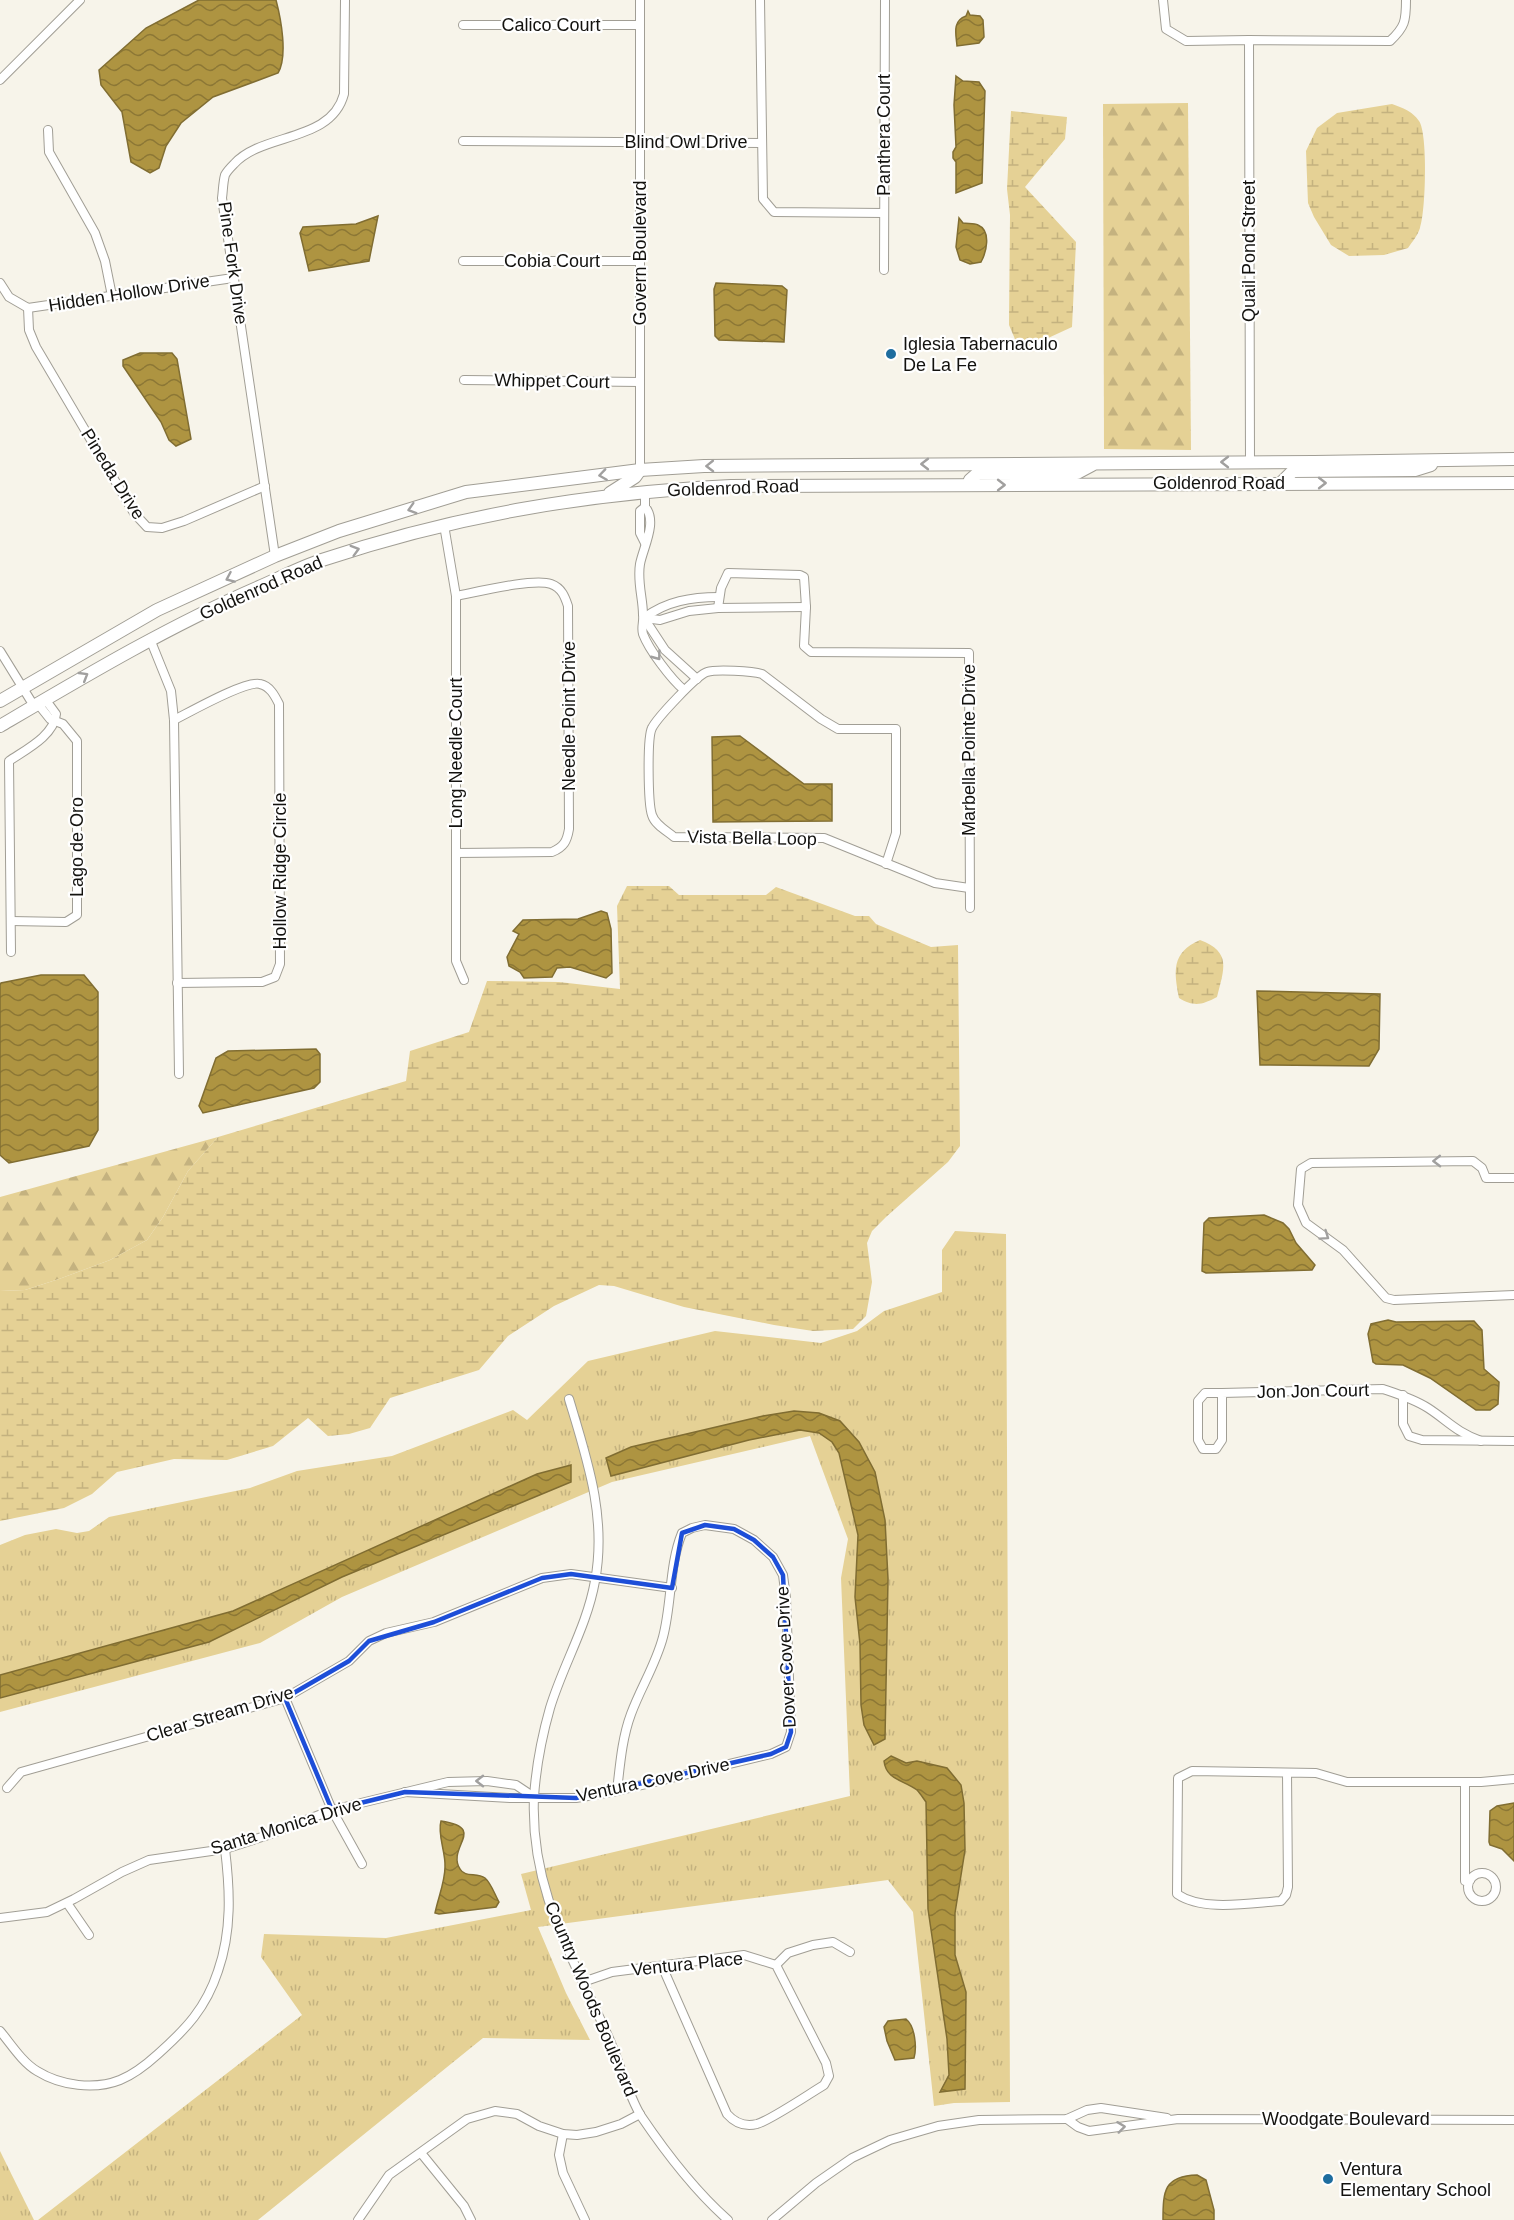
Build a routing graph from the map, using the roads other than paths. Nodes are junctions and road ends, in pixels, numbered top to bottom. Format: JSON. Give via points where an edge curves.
{"nodes":[{"id":1,"x":80,"y":0,"type":"edge"},
{"id":2,"x":345,"y":0,"type":"edge"},
{"id":3,"x":640,"y":0,"type":"edge"},
{"id":4,"x":760,"y":0,"type":"edge"},
{"id":5,"x":885,"y":0,"type":"edge"},
{"id":6,"x":1163,"y":0,"type":"edge"},
{"id":7,"x":1406,"y":0,"type":"edge"},
{"id":8,"x":463,"y":25,"type":"dead end"},
{"id":9,"x":640,"y":25,"type":"junction"},
{"id":10,"x":1249,"y":40,"type":"junction"},
{"id":11,"x":0,"y":80,"type":"edge"},
{"id":12,"x":48,"y":130,"type":"dead end"},
{"id":13,"x":463,"y":141,"type":"dead end"},
{"id":14,"x":640,"y":142,"type":"junction"},
{"id":15,"x":762,"y":143,"type":"junction"},
{"id":16,"x":884,"y":213,"type":"junction"},
{"id":17,"x":463,"y":261,"type":"dead end"},
{"id":18,"x":640,"y":261,"type":"junction"},
{"id":19,"x":884,"y":270,"type":"dead end"},
{"id":20,"x":233,"y":278,"type":"junction"},
{"id":21,"x":0,"y":283,"type":"edge"},
{"id":22,"x":112,"y":296,"type":"junction"},
{"id":23,"x":28,"y":308,"type":"junction"},
{"id":24,"x":464,"y":380,"type":"dead end"},
{"id":25,"x":640,"y":382,"type":"junction"},
{"id":26,"x":1514,"y":459,"type":"edge"},
{"id":27,"x":1443,"y":460,"type":"junction"},
{"id":28,"x":1250,"y":462,"type":"junction"},
{"id":29,"x":1096,"y":463,"type":"junction"},
{"id":30,"x":950,"y":464,"type":"junction"},
{"id":31,"x":682,"y":467,"type":"junction"},
{"id":32,"x":640,"y":470,"type":"junction"},
{"id":33,"x":1281,"y":483,"type":"junction"},
{"id":34,"x":1514,"y":483,"type":"edge"},
{"id":35,"x":1077,"y":484,"type":"junction"},
{"id":36,"x":968,"y":485,"type":"junction"},
{"id":37,"x":265,"y":486,"type":"junction"},
{"id":38,"x":797,"y":486,"type":"junction"},
{"id":39,"x":645,"y":491,"type":"junction"},
{"id":40,"x":607,"y":495,"type":"junction"},
{"id":41,"x":444,"y":525,"type":"junction"},
{"id":42,"x":275,"y":556,"type":"junction"},
{"id":43,"x":456,"y":596,"type":"junction"},
{"id":44,"x":719,"y":597,"type":"junction"},
{"id":45,"x":680,"y":601,"type":"junction"},
{"id":46,"x":806,"y":607,"type":"junction"},
{"id":47,"x":718,"y":608,"type":"junction"},
{"id":48,"x":682,"y":613,"type":"junction"},
{"id":49,"x":644,"y":618,"type":"junction"},
{"id":50,"x":150,"y":639,"type":"junction"},
{"id":51,"x":0,"y":651,"type":"edge"},
{"id":52,"x":697,"y":679,"type":"junction"},
{"id":53,"x":22,"y":688,"type":"junction"},
{"id":54,"x":684,"y":690,"type":"junction"},
{"id":55,"x":0,"y":701,"type":"edge"},
{"id":56,"x":39,"y":703,"type":"junction"},
{"id":57,"x":56,"y":720,"type":"junction"},
{"id":58,"x":174,"y":720,"type":"junction"},
{"id":59,"x":0,"y":726,"type":"edge"},
{"id":60,"x":456,"y":853,"type":"junction"},
{"id":61,"x":886,"y":864,"type":"junction"},
{"id":62,"x":969,"y":888,"type":"junction"},
{"id":63,"x":970,"y":908,"type":"dead end"},
{"id":64,"x":11,"y":921,"type":"junction"},
{"id":65,"x":10,"y":952,"type":"dead end"},
{"id":66,"x":464,"y":980,"type":"dead end"},
{"id":67,"x":177,"y":983,"type":"junction"},
{"id":68,"x":179,"y":1074,"type":"dead end"},
{"id":69,"x":1514,"y":1178,"type":"edge"},
{"id":70,"x":1514,"y":1294,"type":"edge"},
{"id":71,"x":1222,"y":1393,"type":"junction"},
{"id":72,"x":1403,"y":1395,"type":"junction"},
{"id":73,"x":569,"y":1399,"type":"dead end"},
{"id":74,"x":1480,"y":1441,"type":"junction"},
{"id":75,"x":1514,"y":1441,"type":"edge"},
{"id":76,"x":596,"y":1578,"type":"junction"},
{"id":77,"x":672,"y":1588,"type":"junction"},
{"id":78,"x":285,"y":1698,"type":"junction"},
{"id":79,"x":771,"y":1754,"type":"joint"},
{"id":80,"x":1287,"y":1773,"type":"junction"},
{"id":81,"x":1514,"y":1779,"type":"edge"},
{"id":82,"x":1465,"y":1782,"type":"junction"},
{"id":83,"x":7,"y":1788,"type":"dead end"},
{"id":84,"x":617,"y":1791,"type":"junction"},
{"id":85,"x":405,"y":1792,"type":"junction"},
{"id":86,"x":534,"y":1797,"type":"junction"},
{"id":87,"x":332,"y":1810,"type":"junction"},
{"id":88,"x":225,"y":1849,"type":"junction"},
{"id":89,"x":362,"y":1864,"type":"dead end"},
{"id":90,"x":1470,"y":1880,"type":"dead end"},
{"id":91,"x":67,"y":1903,"type":"junction"},
{"id":92,"x":0,"y":1918,"type":"edge"},
{"id":93,"x":88,"y":1935,"type":"dead end"},
{"id":94,"x":850,"y":1952,"type":"dead end"},
{"id":95,"x":776,"y":1965,"type":"junction"},
{"id":96,"x":662,"y":1966,"type":"junction"},
{"id":97,"x":583,"y":1982,"type":"junction"},
{"id":98,"x":0,"y":2031,"type":"edge"},
{"id":99,"x":640,"y":2114,"type":"junction"},
{"id":100,"x":1067,"y":2119,"type":"junction"},
{"id":101,"x":1178,"y":2119,"type":"junction"},
{"id":102,"x":1514,"y":2120,"type":"edge"},
{"id":103,"x":563,"y":2134,"type":"junction"},
{"id":104,"x":422,"y":2153,"type":"junction"},
{"id":105,"x":358,"y":2220,"type":"edge"},
{"id":106,"x":471,"y":2220,"type":"edge"},
{"id":107,"x":585,"y":2220,"type":"edge"},
{"id":108,"x":728,"y":2220,"type":"edge"},
{"id":109,"x":772,"y":2220,"type":"edge"}],
"edges":[{"from":1,"to":11,"type":"street"},
{"from":2,"to":20,"type":"street","name":"Pine Fork Drive","via":[[341,106],[326,122],[255,149],[225,174],[222,198]]},
{"from":3,"to":9,"type":"street","name":"Govern Boulevard"},
{"from":4,"to":15,"type":"street"},
{"from":5,"to":16,"type":"street","name":"Panthera Court"},
{"from":6,"to":10,"type":"street","via":[[1166,29],[1186,41]]},
{"from":7,"to":10,"type":"street","via":[[1402,29],[1390,41]]},
{"from":8,"to":9,"type":"street","name":"Calico Court"},
{"from":9,"to":14,"type":"street","name":"Govern Boulevard"},
{"from":10,"to":28,"type":"street","name":"Quail Pond Street"},
{"from":12,"to":22,"type":"street","via":[[49,153],[95,233]]},
{"from":13,"to":14,"type":"street","name":"Blind Owl Drive"},
{"from":14,"to":15,"type":"street","name":"Blind Owl Drive"},
{"from":14,"to":18,"type":"street","name":"Govern Boulevard"},
{"from":15,"to":16,"type":"street","name":"Blind Owl Drive","via":[[763,199],[774,212]]},
{"from":16,"to":19,"type":"street","name":"Panthera Court"},
{"from":17,"to":18,"type":"street","name":"Cobia Court"},
{"from":18,"to":25,"type":"street","name":"Govern Boulevard"},
{"from":20,"to":22,"type":"street","name":"Hidden Hollow Drive"},
{"from":20,"to":37,"type":"street","name":"Pine Fork Drive"},
{"from":21,"to":23,"type":"street","name":"Hidden Hollow Drive","via":[[9,297]]},
{"from":22,"to":23,"type":"street","name":"Hidden Hollow Drive"},
{"from":23,"to":37,"type":"street","name":"Pineda Drive","via":[[29,330],[36,347],[134,513],[147,527],[162,528],[184,521]]},
{"from":24,"to":25,"type":"street","name":"Whippet Court"},
{"from":25,"to":32,"type":"street","name":"Govern Boulevard"},
{"from":26,"to":27,"type":"main road","name":"Goldenrod Road"},
{"from":27,"to":28,"type":"main road","name":"Goldenrod Road"},
{"from":27,"to":33,"type":"main road","via":[[1415,470],[1293,471]]},
{"from":28,"to":29,"type":"main road","name":"Goldenrod Road","one_way":true},
{"from":28,"to":35,"type":"main road","via":[[1230,477],[1097,477]]},
{"from":29,"to":30,"type":"main road","name":"Goldenrod Road"},
{"from":29,"to":36,"type":"main road","via":[[1077,473],[978,473]]},
{"from":30,"to":31,"type":"main road","name":"Goldenrod Road","one_way":true},
{"from":30,"to":38,"type":"main road","via":[[939,478],[823,478]]},
{"from":31,"to":32,"type":"main road","name":"Goldenrod Road"},
{"from":31,"to":39,"type":"main road"},
{"from":32,"to":40,"type":"main road"},
{"from":32,"to":42,"type":"main road","name":"Goldenrod Road","one_way":true,"via":[[466,492],[339,531]]},
{"from":33,"to":34,"type":"main road","name":"Goldenrod Road","one_way":true},
{"from":33,"to":35,"type":"main road","name":"Goldenrod Road"},
{"from":36,"to":35,"type":"main road","name":"Goldenrod Road","one_way":true},
{"from":36,"to":38,"type":"main road","name":"Goldenrod Road"},
{"from":37,"to":42,"type":"street","name":"Pine Fork Drive"},
{"from":38,"to":39,"type":"main road","name":"Goldenrod Road"},
{"from":39,"to":40,"type":"main road","name":"Goldenrod Road"},
{"from":39,"to":49,"type":"street","via":[[650,533],[640,566]]},
{"from":40,"to":41,"type":"main road","name":"Goldenrod Road"},
{"from":41,"to":43,"type":"street","name":"Long Needle Court"},
{"from":50,"to":41,"type":"main road","name":"Goldenrod Road","one_way":true,"via":[[320,560]]},
{"from":42,"to":53,"type":"main road","name":"Goldenrod Road","one_way":true,"via":[[157,610]]},
{"from":43,"to":60,"type":"street","name":"Long Needle Court"},
{"from":43,"to":60,"type":"street","name":"Needle Point Drive","via":[[531,583],[551,584],[563,592],[568,606],[569,829],[561,849],[552,852]]},
{"from":44,"to":45,"type":"street"},
{"from":44,"to":46,"type":"street","name":"Marbella Pointe Drive","via":[[728,573],[800,575],[804,577]]},
{"from":44,"to":47,"type":"street"},
{"from":45,"to":48,"type":"street"},
{"from":45,"to":49,"type":"street","via":[[657,608]]},
{"from":46,"to":47,"type":"street"},
{"from":46,"to":62,"type":"street","name":"Marbella Pointe Drive","via":[[804,646],[811,652],[969,653]]},
{"from":47,"to":48,"type":"street"},
{"from":48,"to":49,"type":"street","via":[[660,620]]},
{"from":49,"to":52,"type":"street","via":[[665,650]]},
{"from":49,"to":54,"type":"street","one_way":true,"via":[[642,627],[647,644]]},
{"from":56,"to":50,"type":"main road","name":"Goldenrod Road","one_way":true},
{"from":50,"to":58,"type":"street","via":[[171,691]]},
{"from":51,"to":53,"type":"street","name":"Lago de Oro"},
{"from":52,"to":54,"type":"street","name":"Vista Bella Loop"},
{"from":52,"to":61,"type":"street","name":"Vista Bella Loop","via":[[706,672],[752,671],[762,674],[838,729],[896,729],[896,833]]},
{"from":53,"to":55,"type":"main road","name":"Goldenrod Road"},
{"from":53,"to":56,"type":"street","name":"Lago de Oro"},
{"from":54,"to":61,"type":"street","name":"Vista Bella Loop","via":[[652,728],[648,743],[652,815],[658,825],[675,837],[824,838]]},
{"from":56,"to":57,"type":"street","name":"Lago de Oro","via":[[50,719]]},
{"from":56,"to":59,"type":"main road","name":"Goldenrod Road"},
{"from":57,"to":64,"type":"street","via":[[44,736],[9,761]]},
{"from":57,"to":64,"type":"street","name":"Lago de Oro","via":[[77,741],[77,915],[66,922]]},
{"from":58,"to":67,"type":"street"},
{"from":58,"to":67,"type":"street","name":"Hollow Ridge Circle","via":[[245,685],[260,684],[272,691],[279,704],[280,964],[275,977],[262,982]]},
{"from":60,"to":66,"type":"street","name":"Long Needle Court","via":[[456,961]]},
{"from":61,"to":62,"type":"street","name":"Vista Bella Loop","via":[[935,883]]},
{"from":62,"to":63,"type":"street","name":"Marbella Pointe Drive"},
{"from":64,"to":65,"type":"street"},
{"from":67,"to":68,"type":"street"},
{"from":69,"to":70,"type":"street","one_way":true,"via":[[1486,1178],[1473,1161],[1311,1163],[1301,1169],[1298,1205],[1306,1223],[1343,1250],[1386,1298]]},
{"from":71,"to":71,"type":"street","name":"Jon Jon Court","via":[[1205,1393],[1198,1401],[1198,1440],[1203,1449],[1216,1449],[1222,1440]]},
{"from":71,"to":72,"type":"street","name":"Jon Jon Court","via":[[1383,1389]]},
{"from":72,"to":74,"type":"street","name":"Jon Jon Court","via":[[1427,1407],[1463,1435]]},
{"from":72,"to":74,"type":"street","name":"Jon Jon Court","via":[[1403,1424],[1409,1436],[1422,1440]]},
{"from":73,"to":76,"type":"street","name":"Country Woods Boulevard","via":[[593,1478],[600,1527]]},
{"from":74,"to":75,"type":"street","name":"Jon Jon Court"},
{"from":76,"to":77,"type":"street","name":"Clear Stream Drive"},
{"from":76,"to":78,"type":"street","name":"Clear Stream Drive","via":[[571,1574],[542,1578],[434,1622],[386,1633],[369,1641],[349,1661]]},
{"from":76,"to":86,"type":"street","name":"Country Woods Boulevard","via":[[551,1708]]},
{"from":77,"to":79,"type":"street","name":"Dover Cove Drive","via":[[682,1533],[705,1525],[734,1529],[754,1540],[772,1557],[783,1575],[791,1732],[786,1747]]},
{"from":77,"to":84,"type":"street","via":[[660,1651],[631,1714]]},
{"from":78,"to":83,"type":"street","name":"Clear Stream Drive","via":[[21,1772]]},
{"from":78,"to":87,"type":"street"},
{"from":79,"to":84,"type":"street","name":"Ventura Cove Drive"},
{"from":80,"to":80,"type":"street","via":[[1192,1771],[1178,1778],[1177,1894],[1186,1901],[1213,1904],[1281,1901],[1286,1896]]},
{"from":80,"to":82,"type":"street","via":[[1316,1773],[1347,1782]]},
{"from":81,"to":82,"type":"street"},
{"from":82,"to":90,"type":"street","via":[[1465,1881]]},
{"from":84,"to":86,"type":"street","name":"Ventura Cove Drive","via":[[576,1798]]},
{"from":85,"to":86,"type":"street","name":"Santa Monica Drive"},
{"from":86,"to":85,"type":"street","name":"Santa Monica Drive","one_way":true,"via":[[516,1785],[487,1781],[448,1782]]},
{"from":85,"to":87,"type":"street","name":"Santa Monica Drive"},
{"from":86,"to":97,"type":"street","name":"Country Woods Boulevard","via":[[537,1853],[548,1903]]},
{"from":87,"to":88,"type":"street","name":"Santa Monica Drive"},
{"from":87,"to":89,"type":"street"},
{"from":88,"to":91,"type":"street","name":"Santa Monica Drive","via":[[149,1860]]},
{"from":88,"to":98,"type":"street","via":[[230,1904],[218,1971],[186,2029],[143,2067],[121,2080],[94,2086],[67,2083],[37,2071]]},
{"from":91,"to":92,"type":"street","name":"Santa Monica Drive","via":[[47,1912]]},
{"from":91,"to":93,"type":"street"},
{"from":94,"to":95,"type":"street","via":[[833,1942],[813,1945],[788,1953]]},
{"from":95,"to":96,"type":"street","name":"Ventura Place","via":[[744,1955]]},
{"from":95,"to":96,"type":"street","via":[[829,2076],[824,2085],[759,2124],[745,2125],[727,2114]]},
{"from":96,"to":97,"type":"street","name":"Ventura Place","via":[[612,1972]]},
{"from":97,"to":99,"type":"street","name":"Country Woods Boulevard"},
{"from":99,"to":103,"type":"street","via":[[596,2133]]},
{"from":99,"to":108,"type":"street","name":"Country Woods Boulevard","via":[[686,2176]]},
{"from":100,"to":101,"type":"street","name":"Woodgate Boulevard","via":[[1101,2108]]},
{"from":100,"to":101,"type":"street","name":"Woodgate Boulevard","one_way":true,"via":[[1089,2131]]},
{"from":100,"to":109,"type":"street","name":"Woodgate Boulevard","via":[[979,2120],[938,2126],[890,2140],[852,2158]]},
{"from":101,"to":102,"type":"street","name":"Woodgate Boulevard"},
{"from":103,"to":104,"type":"street","via":[[517,2114],[495,2111],[466,2119]]},
{"from":103,"to":107,"type":"street","via":[[563,2173]]},
{"from":104,"to":105,"type":"street","via":[[389,2175]]},
{"from":104,"to":106,"type":"street"}]}
